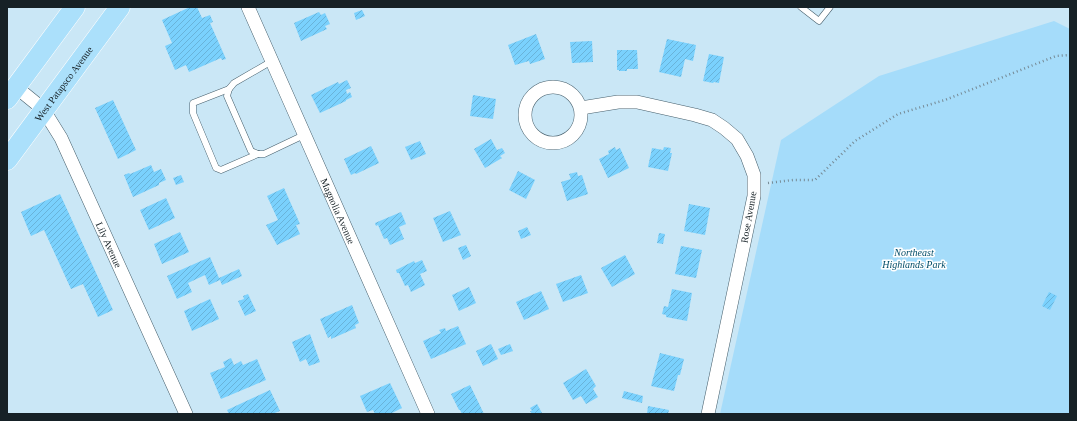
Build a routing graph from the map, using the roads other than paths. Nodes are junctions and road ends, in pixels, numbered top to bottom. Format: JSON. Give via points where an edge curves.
{"nodes":[{"id":1,"x":75,"y":7,"type":"edge"},
{"id":2,"x":120,"y":7,"type":"edge"},
{"id":3,"x":248,"y":7,"type":"edge"},
{"id":4,"x":802,"y":7,"type":"edge"},
{"id":5,"x":830,"y":7,"type":"edge"},
{"id":6,"x":272,"y":61,"type":"junction"},
{"id":7,"x":229,"y":89,"type":"junction"},
{"id":8,"x":11,"y":93,"type":"edge"},
{"id":9,"x":581,"y":108,"type":"junction"},
{"id":10,"x":44,"y":109,"type":"junction"},
{"id":11,"x":304,"y":135,"type":"junction"},
{"id":12,"x":258,"y":154,"type":"junction"},
{"id":13,"x":7,"y":160,"type":"edge"},
{"id":14,"x":186,"y":414,"type":"edge"},
{"id":15,"x":428,"y":414,"type":"edge"},
{"id":16,"x":708,"y":414,"type":"edge"}],
"edges":[{"from":1,"to":8,"type":"main road"},
{"from":2,"to":10,"type":"main road","name":"West Patapsco Avenue"},
{"from":3,"to":6,"type":"street","name":"Magnolia Avenue"},
{"from":4,"to":5,"type":"lane","via":[[818,21]]},
{"from":6,"to":7,"type":"lane","via":[[234,83]]},
{"from":6,"to":11,"type":"street","name":"Magnolia Avenue"},
{"from":7,"to":12,"type":"lane","via":[[227,96],[251,151]]},
{"from":7,"to":12,"type":"lane","via":[[193,103],[192,108],[216,168],[221,170]]},
{"from":8,"to":10,"type":"street","name":"Lily Avenue"},
{"from":9,"to":9,"type":"street","via":[[575,97],[567,90],[544,88],[528,102],[525,114],[527,125],[541,141],[563,142],[572,136],[579,125]]},
{"from":9,"to":16,"type":"street","name":"Rose Avenue","via":[[618,102],[637,102],[695,115],[712,120],[724,128],[737,139],[747,156],[754,175],[754,196]]},
{"from":10,"to":13,"type":"main road","name":"West Patapsco Avenue"},
{"from":10,"to":14,"type":"street","name":"Lily Avenue","via":[[61,138]]},
{"from":11,"to":12,"type":"lane","via":[[264,154]]},
{"from":11,"to":15,"type":"street","name":"Magnolia Avenue"}]}
